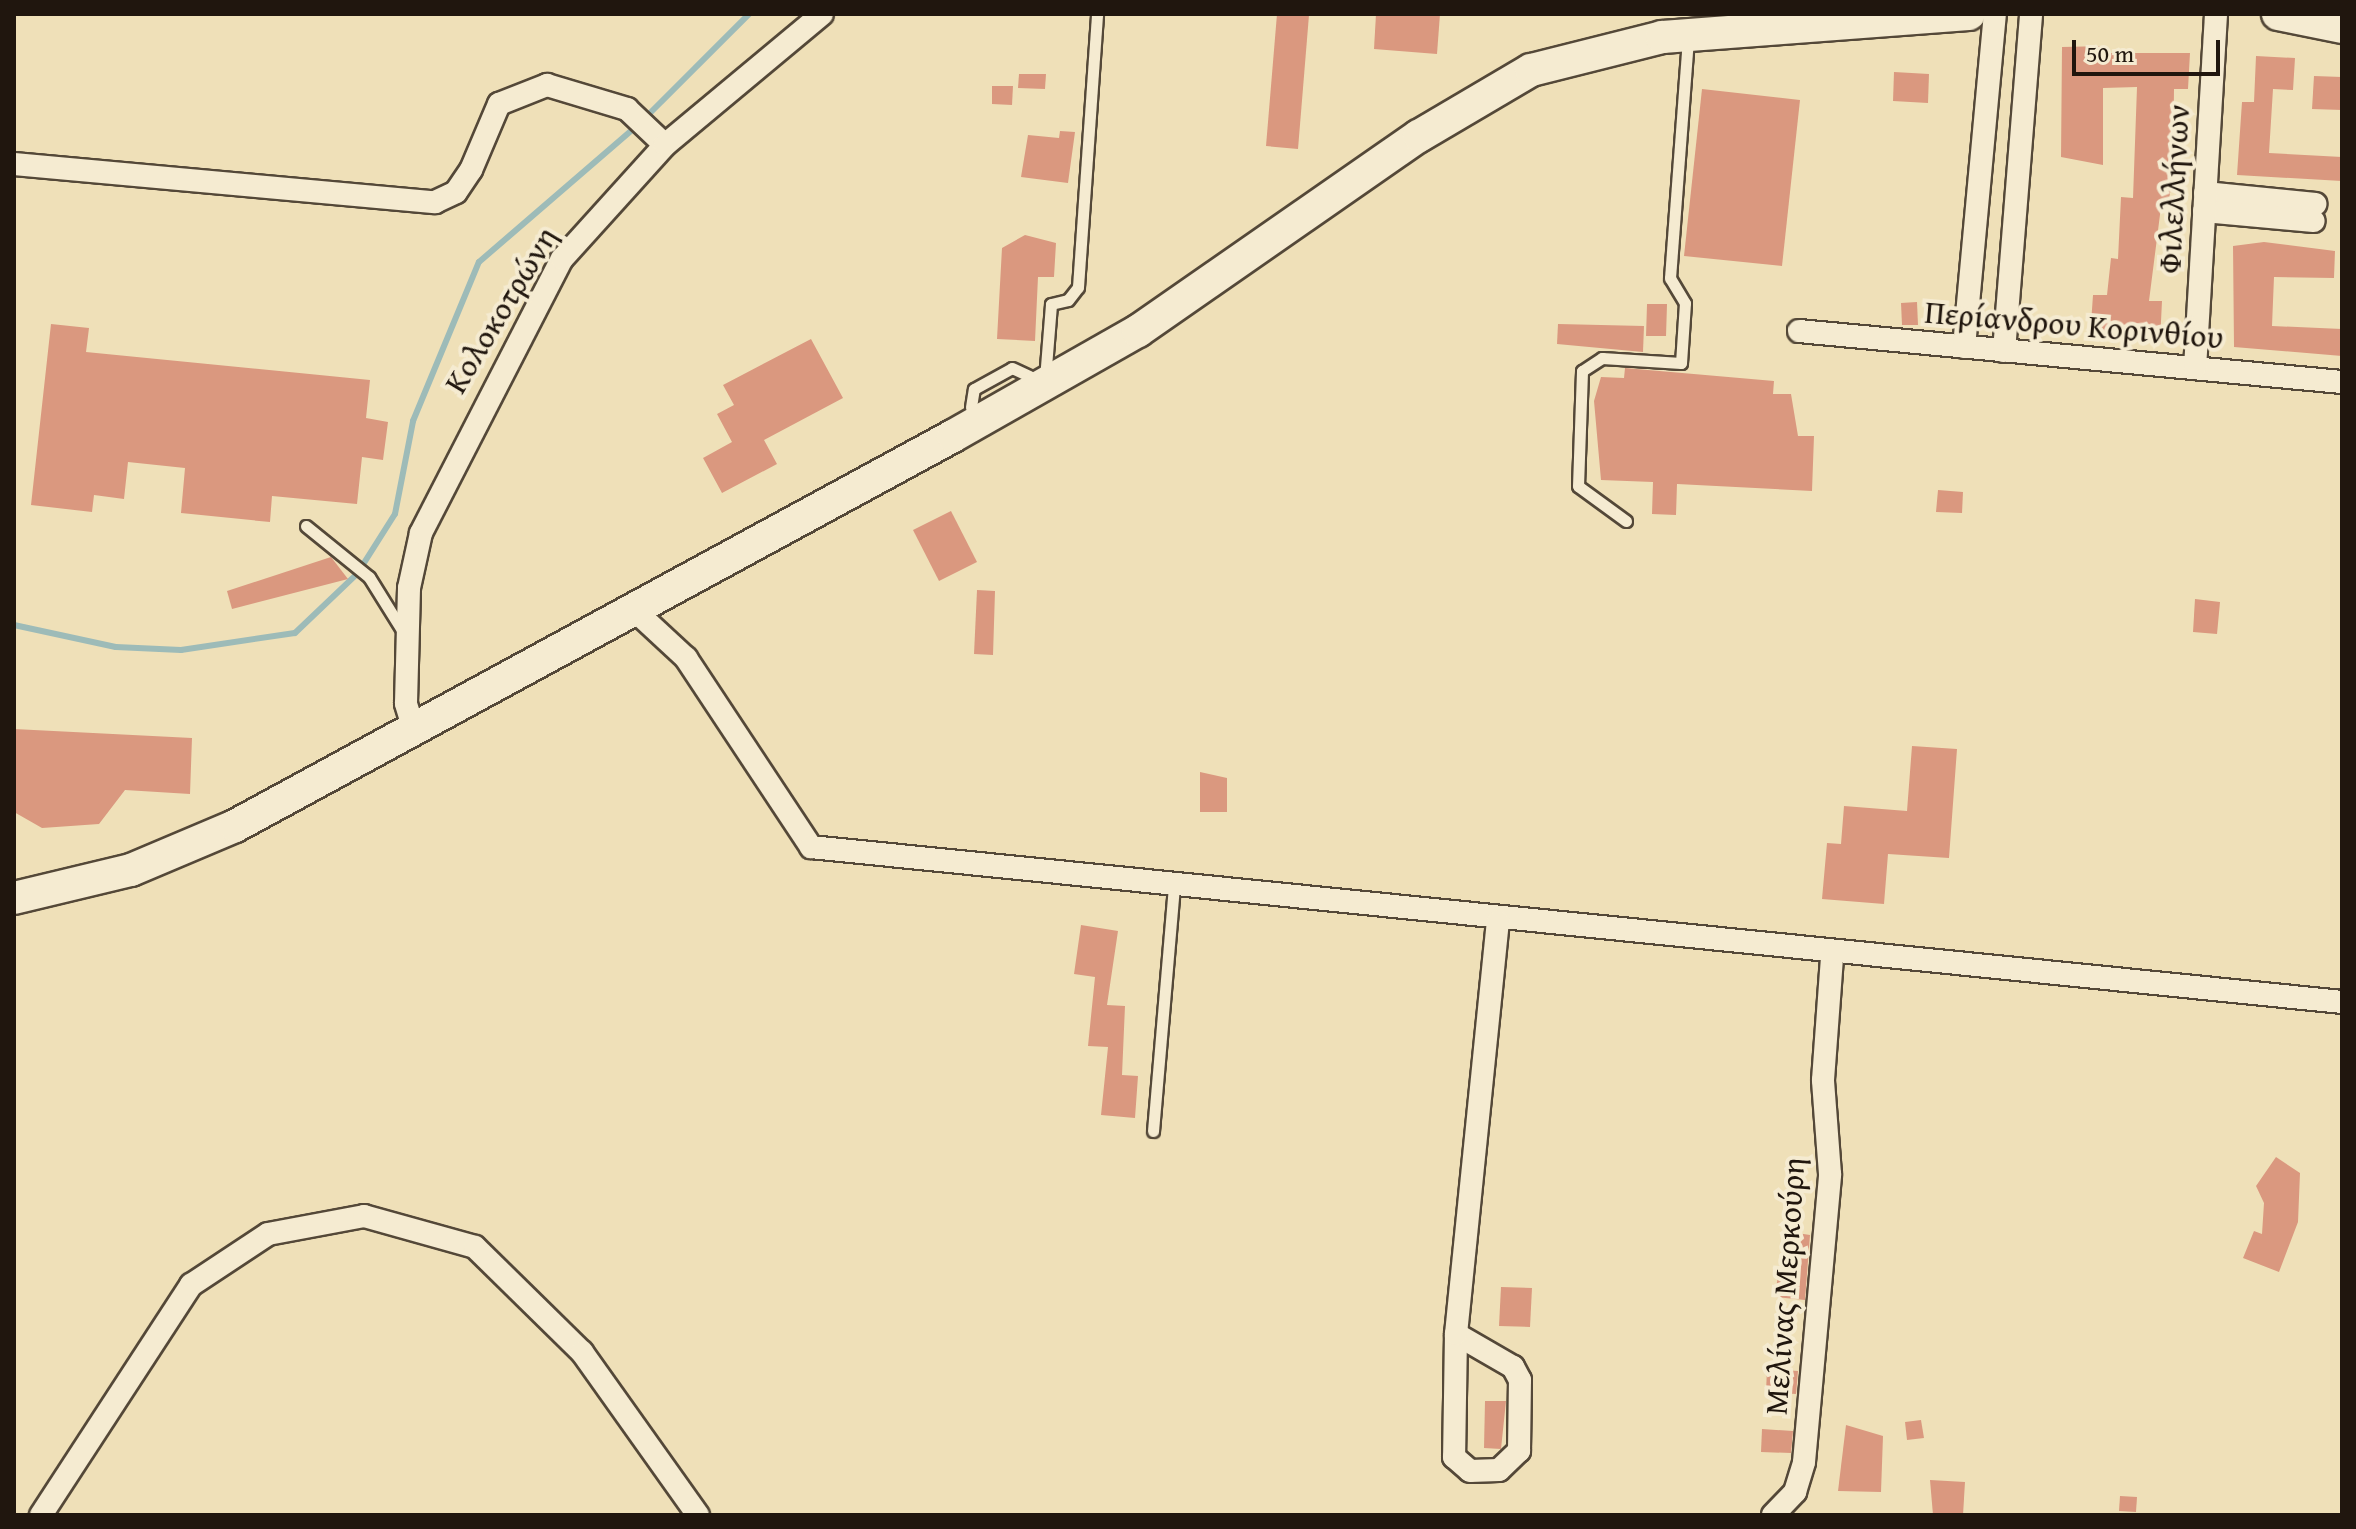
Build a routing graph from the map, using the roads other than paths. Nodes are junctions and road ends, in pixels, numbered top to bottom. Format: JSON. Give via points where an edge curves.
{"nodes":[{"id":1,"x":822,"y":14,"type":"edge"},
{"id":2,"x":1097,"y":14,"type":"edge"},
{"id":3,"x":1969,"y":14,"type":"edge"},
{"id":4,"x":1995,"y":14,"type":"edge"},
{"id":5,"x":2031,"y":14,"type":"edge"},
{"id":6,"x":2216,"y":14,"type":"edge"},
{"id":7,"x":2278,"y":14,"type":"edge"},
{"id":8,"x":2342,"y":27,"type":"edge"},
{"id":9,"x":1689,"y":34,"type":"junction"},
{"id":10,"x":665,"y":145,"type":"junction"},
{"id":11,"x":14,"y":164,"type":"edge"},
{"id":12,"x":2205,"y":202,"type":"junction"},
{"id":13,"x":2315,"y":213,"type":"dead end"},
{"id":14,"x":1799,"y":331,"type":"dead end"},
{"id":15,"x":1964,"y":347,"type":"junction"},
{"id":16,"x":2004,"y":351,"type":"junction"},
{"id":17,"x":2195,"y":368,"type":"junction"},
{"id":18,"x":1037,"y":380,"type":"junction"},
{"id":19,"x":2342,"y":382,"type":"edge"},
{"id":20,"x":971,"y":407,"type":"dead end"},
{"id":21,"x":1626,"y":521,"type":"dead end"},
{"id":22,"x":306,"y":526,"type":"dead end"},
{"id":23,"x":632,"y":608,"type":"junction"},
{"id":24,"x":408,"y":645,"type":"junction"},
{"id":25,"x":414,"y":730,"type":"junction"},
{"id":26,"x":1174,"y":887,"type":"junction"},
{"id":27,"x":14,"y":898,"type":"edge"},
{"id":28,"x":1498,"y":922,"type":"junction"},
{"id":29,"x":1832,"y":956,"type":"junction"},
{"id":30,"x":2342,"y":1002,"type":"edge"},
{"id":31,"x":1153,"y":1131,"type":"dead end"},
{"id":32,"x":1456,"y":1334,"type":"junction"},
{"id":33,"x":41,"y":1515,"type":"edge"},
{"id":34,"x":698,"y":1515,"type":"edge"},
{"id":35,"x":1773,"y":1515,"type":"edge"}],
"edges":[{"from":1,"to":10,"type":"street","name":"Κολοκοτρώνη"},
{"from":2,"to":18,"type":"lane","via":[[1078,287],[1051,304]]},
{"from":3,"to":9,"type":"street"},
{"from":4,"to":15,"type":"street"},
{"from":5,"to":16,"type":"street"},
{"from":6,"to":12,"type":"street","name":"Φιλελλήνων"},
{"from":7,"to":8,"type":"street"},
{"from":9,"to":18,"type":"street","via":[[1567,56],[1492,91],[1234,270]]},
{"from":9,"to":21,"type":"lane","via":[[1670,278],[1685,303],[1681,363],[1602,358],[1582,371],[1578,486]]},
{"from":10,"to":11,"type":"street","via":[[627,109],[547,85],[499,104],[471,170],[456,192],[435,202]]},
{"from":10,"to":24,"type":"street","name":"Κολοκοτρώνη","via":[[562,259],[496,376],[421,533]]},
{"from":12,"to":13,"type":"street"},
{"from":12,"to":17,"type":"street","name":"Φιλελλήνων"},
{"from":14,"to":15,"type":"street","name":"Περίανδρου Κορινθίου"},
{"from":15,"to":16,"type":"street","name":"Περίανδρου Κορινθίου"},
{"from":16,"to":17,"type":"street","name":"Περίανδρου Κορινθίου"},
{"from":17,"to":19,"type":"street","name":"Περίανδρου Κορινθίου"},
{"from":18,"to":20,"type":"lane","via":[[1012,368],[974,389]]},
{"from":18,"to":23,"type":"street"},
{"from":22,"to":24,"type":"lane","via":[[369,577]]},
{"from":23,"to":25,"type":"street"},
{"from":23,"to":26,"type":"street","via":[[692,666],[811,847]]},
{"from":24,"to":25,"type":"street","name":"Κολοκοτρώνη","via":[[406,703]]},
{"from":25,"to":27,"type":"street","via":[[171,856]]},
{"from":26,"to":28,"type":"street"},
{"from":26,"to":31,"type":"lane"},
{"from":28,"to":29,"type":"street"},
{"from":28,"to":32,"type":"street"},
{"from":29,"to":30,"type":"street"},
{"from":29,"to":35,"type":"street","name":"Μελίνας Μερκούρη","via":[[1823,1080],[1830,1174],[1804,1462],[1795,1492]]},
{"from":32,"to":32,"type":"street","via":[[1454,1457],[1470,1471],[1499,1470],[1519,1451],[1520,1380],[1513,1367]]},
{"from":33,"to":34,"type":"street","via":[[191,1285],[268,1234],[364,1216],[475,1247],[582,1352]]}]}
